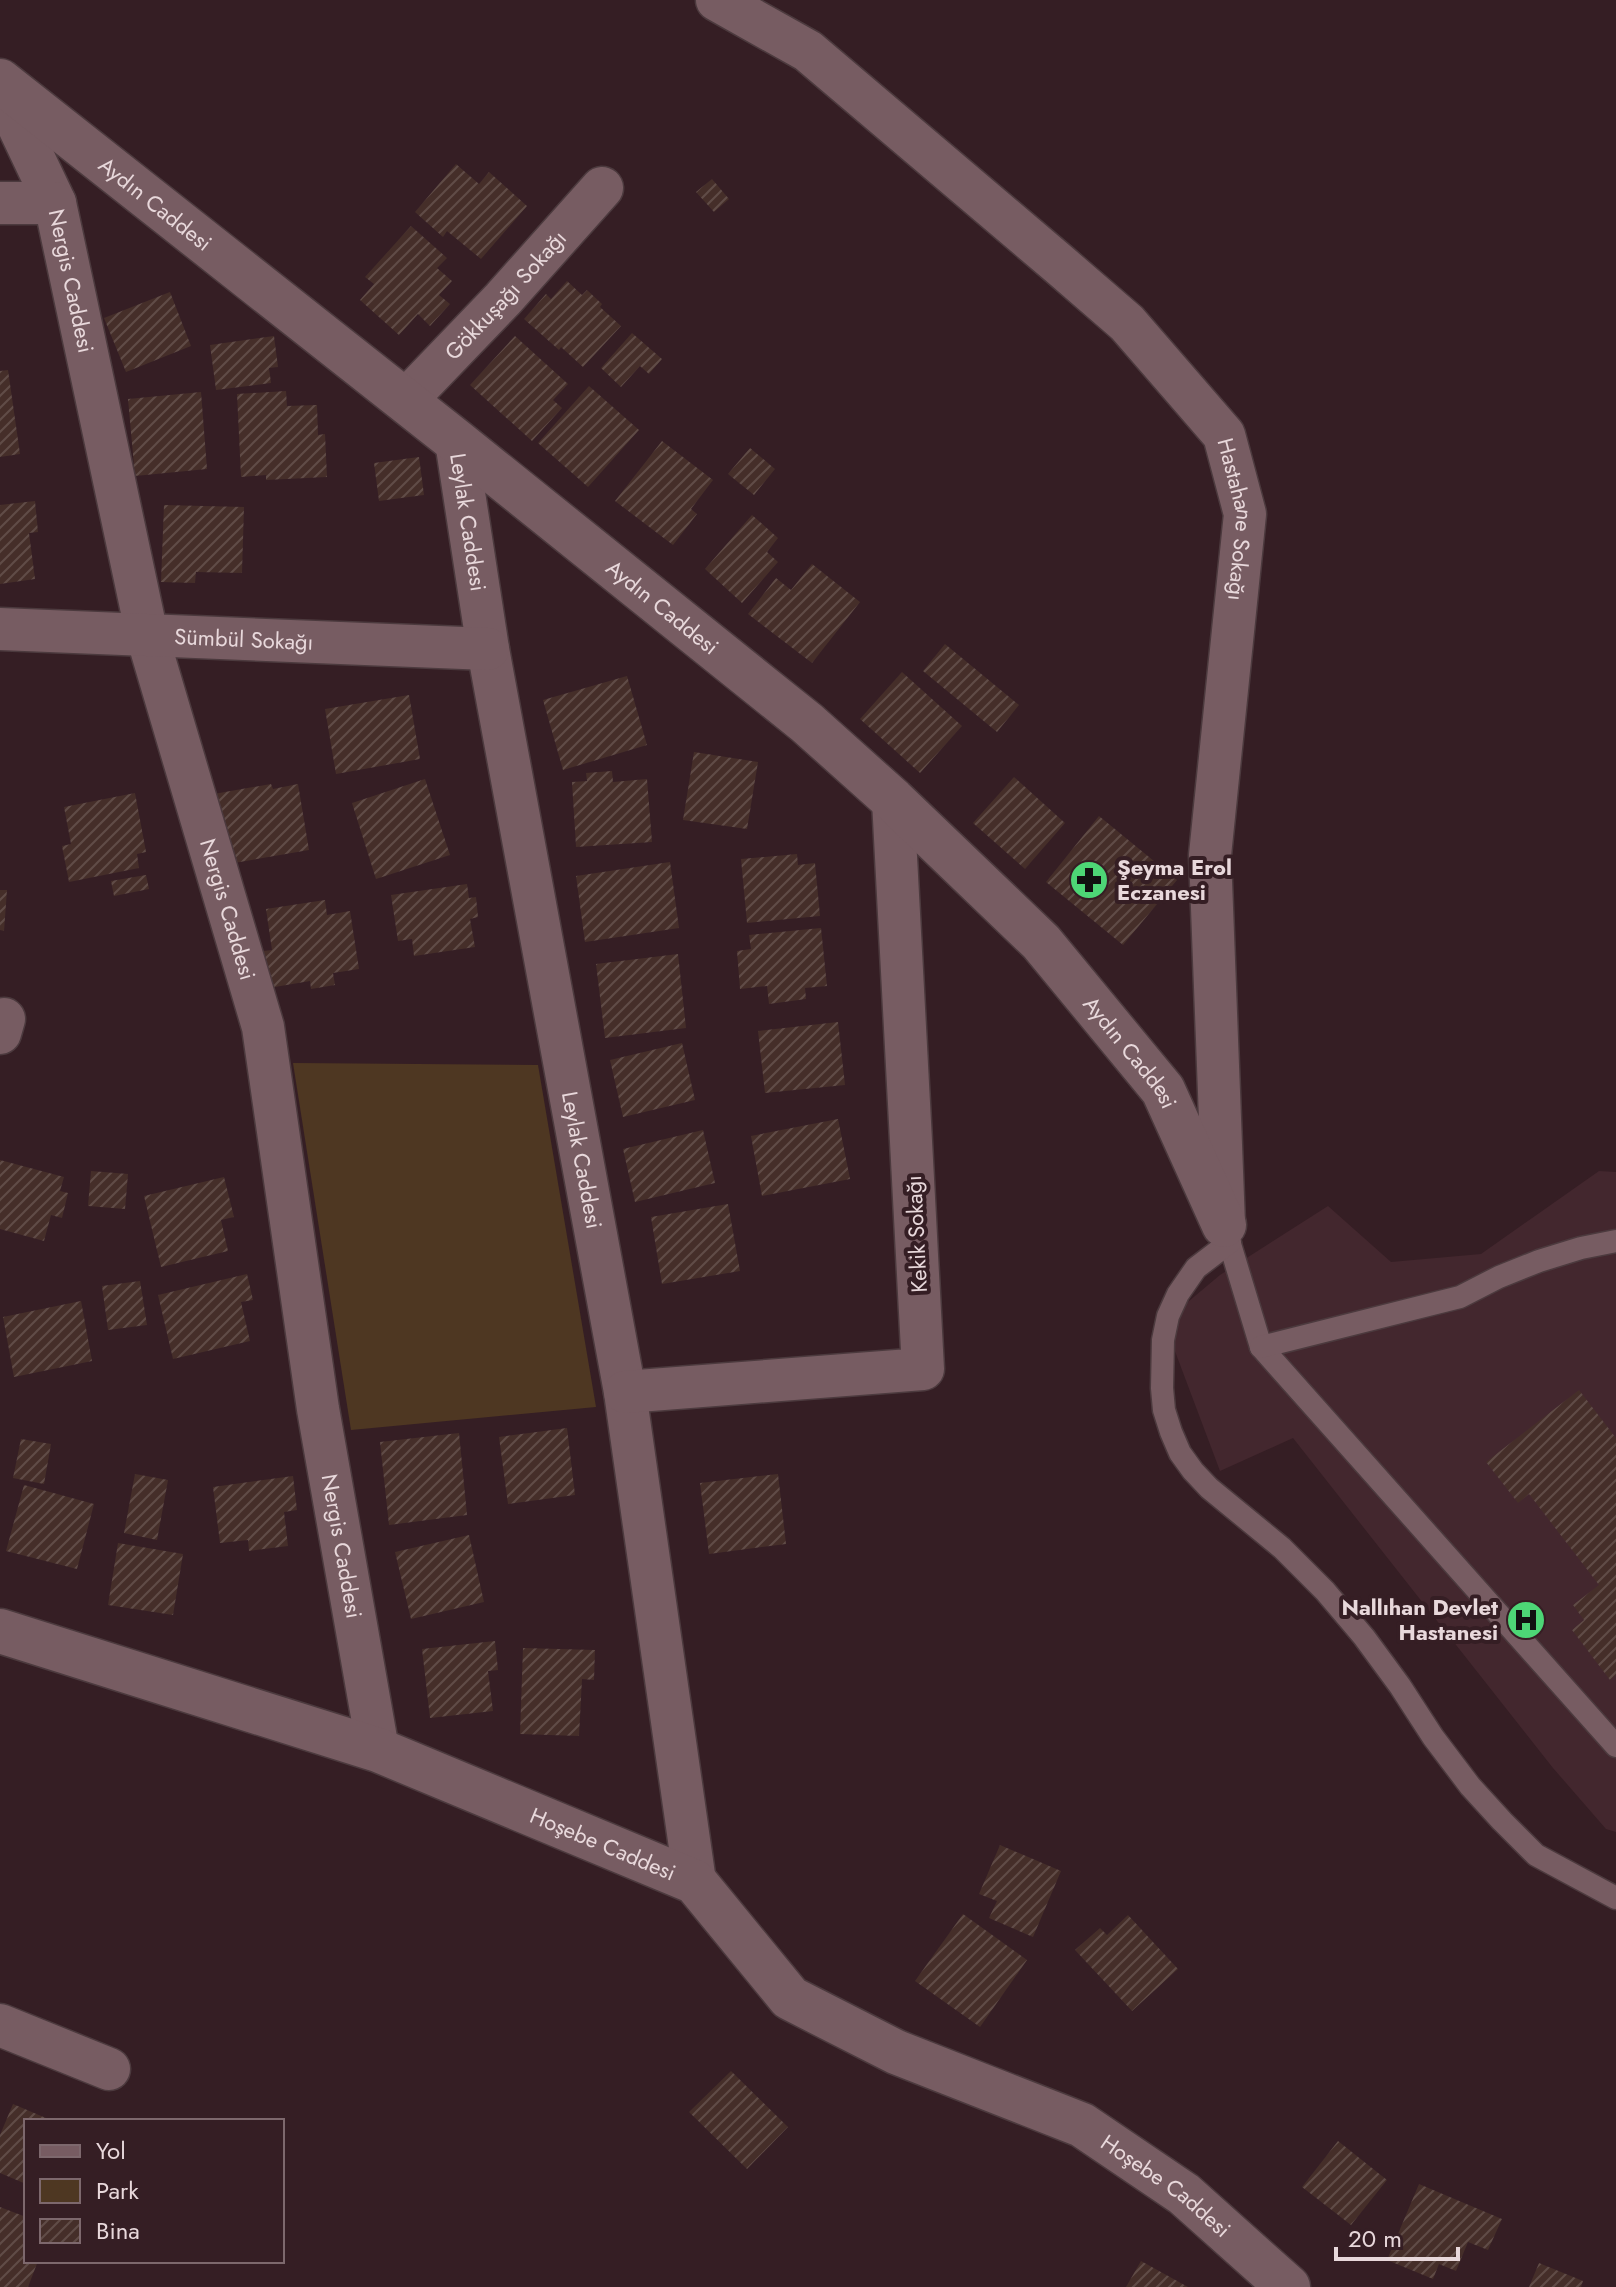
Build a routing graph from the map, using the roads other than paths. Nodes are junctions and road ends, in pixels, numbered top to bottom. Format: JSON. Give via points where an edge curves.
{"nodes":[{"id":1,"x":717,"y":0,"type":"edge"},
{"id":2,"x":0,"y":84,"type":"edge"},
{"id":3,"x":602,"y":188,"type":"dead end"},
{"id":4,"x":0,"y":203,"type":"edge"},
{"id":5,"x":55,"y":203,"type":"junction"},
{"id":6,"x":405,"y":401,"type":"junction"},
{"id":7,"x":456,"y":441,"type":"junction"},
{"id":8,"x":0,"y":629,"type":"edge"},
{"id":9,"x":147,"y":635,"type":"junction"},
{"id":10,"x":488,"y":649,"type":"junction"},
{"id":11,"x":893,"y":800,"type":"junction"},
{"id":12,"x":1227,"y":1234,"type":"junction"},
{"id":13,"x":1616,"y":1241,"type":"edge"},
{"id":14,"x":1261,"y":1347,"type":"junction"},
{"id":15,"x":625,"y":1392,"type":"junction"},
{"id":16,"x":0,"y":1631,"type":"edge"},
{"id":17,"x":1616,"y":1746,"type":"edge"},
{"id":18,"x":378,"y":1750,"type":"junction"},
{"id":19,"x":695,"y":1882,"type":"junction"},
{"id":20,"x":1616,"y":1898,"type":"edge"},
{"id":21,"x":0,"y":2025,"type":"edge"},
{"id":22,"x":109,"y":2069,"type":"dead end"},
{"id":23,"x":1288,"y":2287,"type":"edge"}],
"edges":[{"from":1,"to":12,"type":"street","name":"Hastahane Sokağı","via":[[808,51],[1127,323],[1224,435],[1245,514],[1210,855]]},
{"from":2,"to":5,"type":"street","name":"Nergis Caddesi"},
{"from":2,"to":6,"type":"street","name":"Aydın Caddesi"},
{"from":3,"to":6,"type":"street","name":"Gökkuşağı Sokağı"},
{"from":4,"to":5,"type":"street"},
{"from":5,"to":9,"type":"street","name":"Nergis Caddesi"},
{"from":6,"to":7,"type":"street","name":"Aydın Caddesi"},
{"from":7,"to":10,"type":"street","name":"Leylak Caddesi"},
{"from":7,"to":11,"type":"street","name":"Aydın Caddesi","via":[[807,723]]},
{"from":8,"to":9,"type":"street","name":"Sümbül Sokağı"},
{"from":9,"to":10,"type":"street","name":"Sümbül Sokağı"},
{"from":9,"to":18,"type":"street","name":"Nergis Caddesi","via":[[263,1027],[318,1409]]},
{"from":10,"to":15,"type":"street","name":"Leylak Caddesi"},
{"from":11,"to":12,"type":"street","name":"Aydın Caddesi","via":[[1041,942],[1163,1090]]},
{"from":11,"to":15,"type":"street","name":"Kekik Sokağı","via":[[923,1369]]},
{"from":12,"to":14,"type":"lane"},
{"from":12,"to":20,"type":"lane","via":[[1196,1268],[1168,1316],[1162,1388],[1180,1453],[1209,1488],[1325,1591],[1502,1821],[1536,1855]]},
{"from":13,"to":14,"type":"lane","via":[[1539,1261],[1460,1297]]},
{"from":14,"to":17,"type":"lane"},
{"from":15,"to":19,"type":"street","name":"Leylak Caddesi"},
{"from":16,"to":18,"type":"street","name":"Hoşebe Caddesi"},
{"from":18,"to":19,"type":"street","name":"Hoşebe Caddesi"},
{"from":19,"to":23,"type":"street","name":"Hoşebe Caddesi","via":[[790,1998],[896,2052],[1082,2125],[1184,2194]]},
{"from":21,"to":22,"type":"street"}]}
